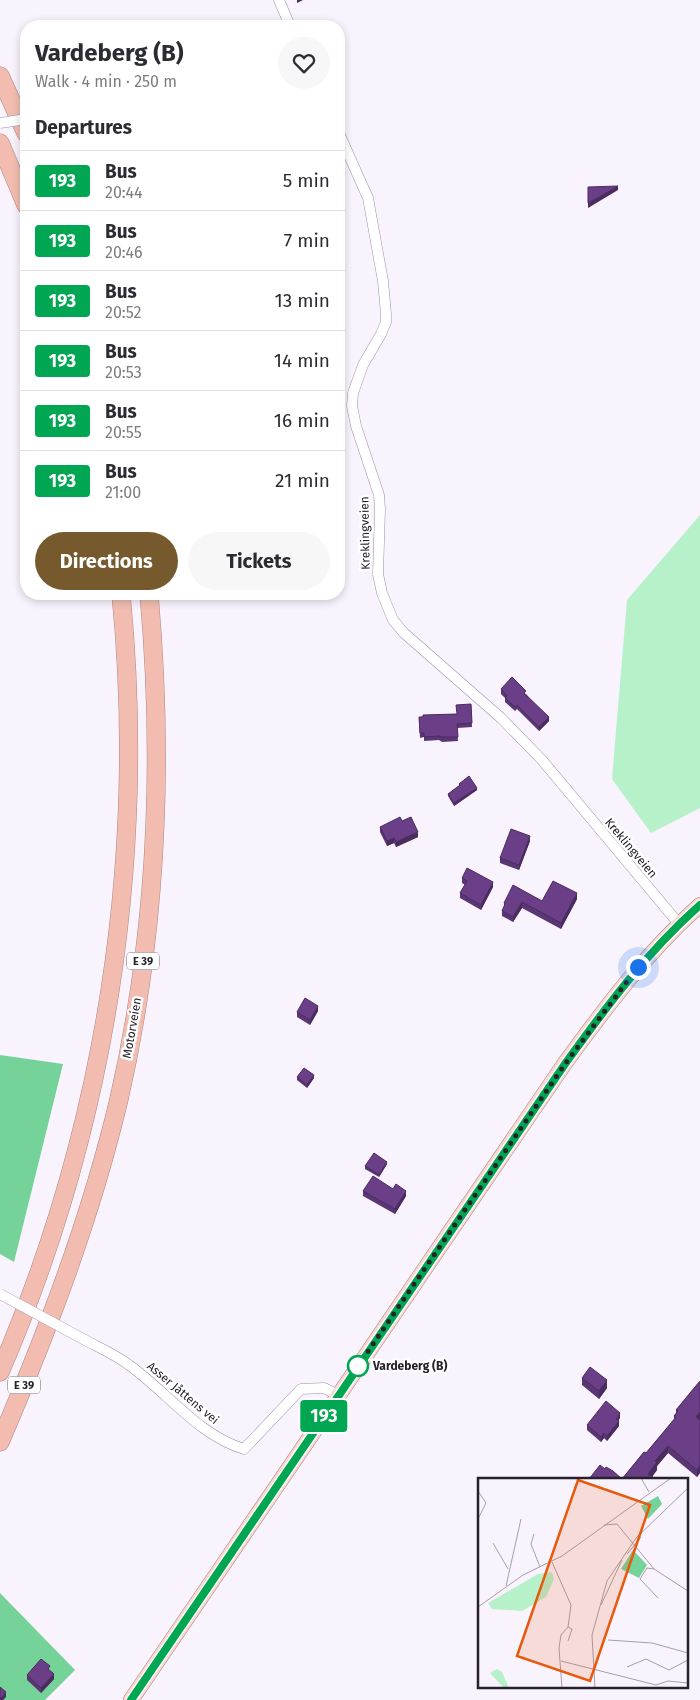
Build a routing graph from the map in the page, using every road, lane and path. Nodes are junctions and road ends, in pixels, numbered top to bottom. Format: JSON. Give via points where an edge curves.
{"nodes":[{"id":1,"x":279,"y":0,"type":"edge"},
{"id":2,"x":287,"y":20,"type":"edge"},
{"id":3,"x":0,"y":76,"type":"edge"},
{"id":4,"x":20,"y":120,"type":"edge"},
{"id":5,"x":20,"y":120,"type":"edge"},
{"id":6,"x":0,"y":123,"type":"edge"},
{"id":7,"x":0,"y":143,"type":"edge"},
{"id":8,"x":345,"y":146,"type":"edge"},
{"id":9,"x":20,"y":191,"type":"edge"},
{"id":10,"x":121,"y":600,"type":"edge"},
{"id":11,"x":148,"y":600,"type":"edge"},
{"id":12,"x":700,"y":905,"type":"edge"},
{"id":13,"x":679,"y":924,"type":"junction"},
{"id":14,"x":0,"y":1294,"type":"edge"},
{"id":15,"x":0,"y":1372,"type":"edge"},
{"id":16,"x":338,"y":1396,"type":"junction"},
{"id":17,"x":0,"y":1442,"type":"edge"},
{"id":18,"x":131,"y":1700,"type":"edge"}],
"edges":[{"from":1,"to":2,"type":"street"},
{"from":3,"to":4,"type":"highway"},
{"from":5,"to":6,"type":"street","bridge":true},
{"from":7,"to":9,"type":"highway"},
{"from":8,"to":13,"type":"street","name":"Kreklingveien","via":[[368,198],[386,314],[384,328],[362,365],[352,400],[356,426],[379,495],[378,574],[388,609],[404,633],[501,718],[542,760]]},
{"from":10,"to":15,"type":"highway","number":"E 39","via":[[128,688],[128,825],[108,1006],[91,1093],[66,1188]]},
{"from":11,"to":17,"type":"highway","name":"Motorveien","number":"E 39","via":[[157,776],[149,916],[137,1007],[119,1098],[80,1234],[48,1328]]},
{"from":12,"to":13,"type":"main road"},
{"from":13,"to":16,"type":"main road","via":[[638,967],[565,1064]]},
{"from":14,"to":16,"type":"street","name":"Asser Jåttens vei","bridge":true,"via":[[129,1364],[189,1416],[230,1445],[244,1449],[301,1389],[324,1388]]},
{"from":16,"to":18,"type":"main road"}]}
